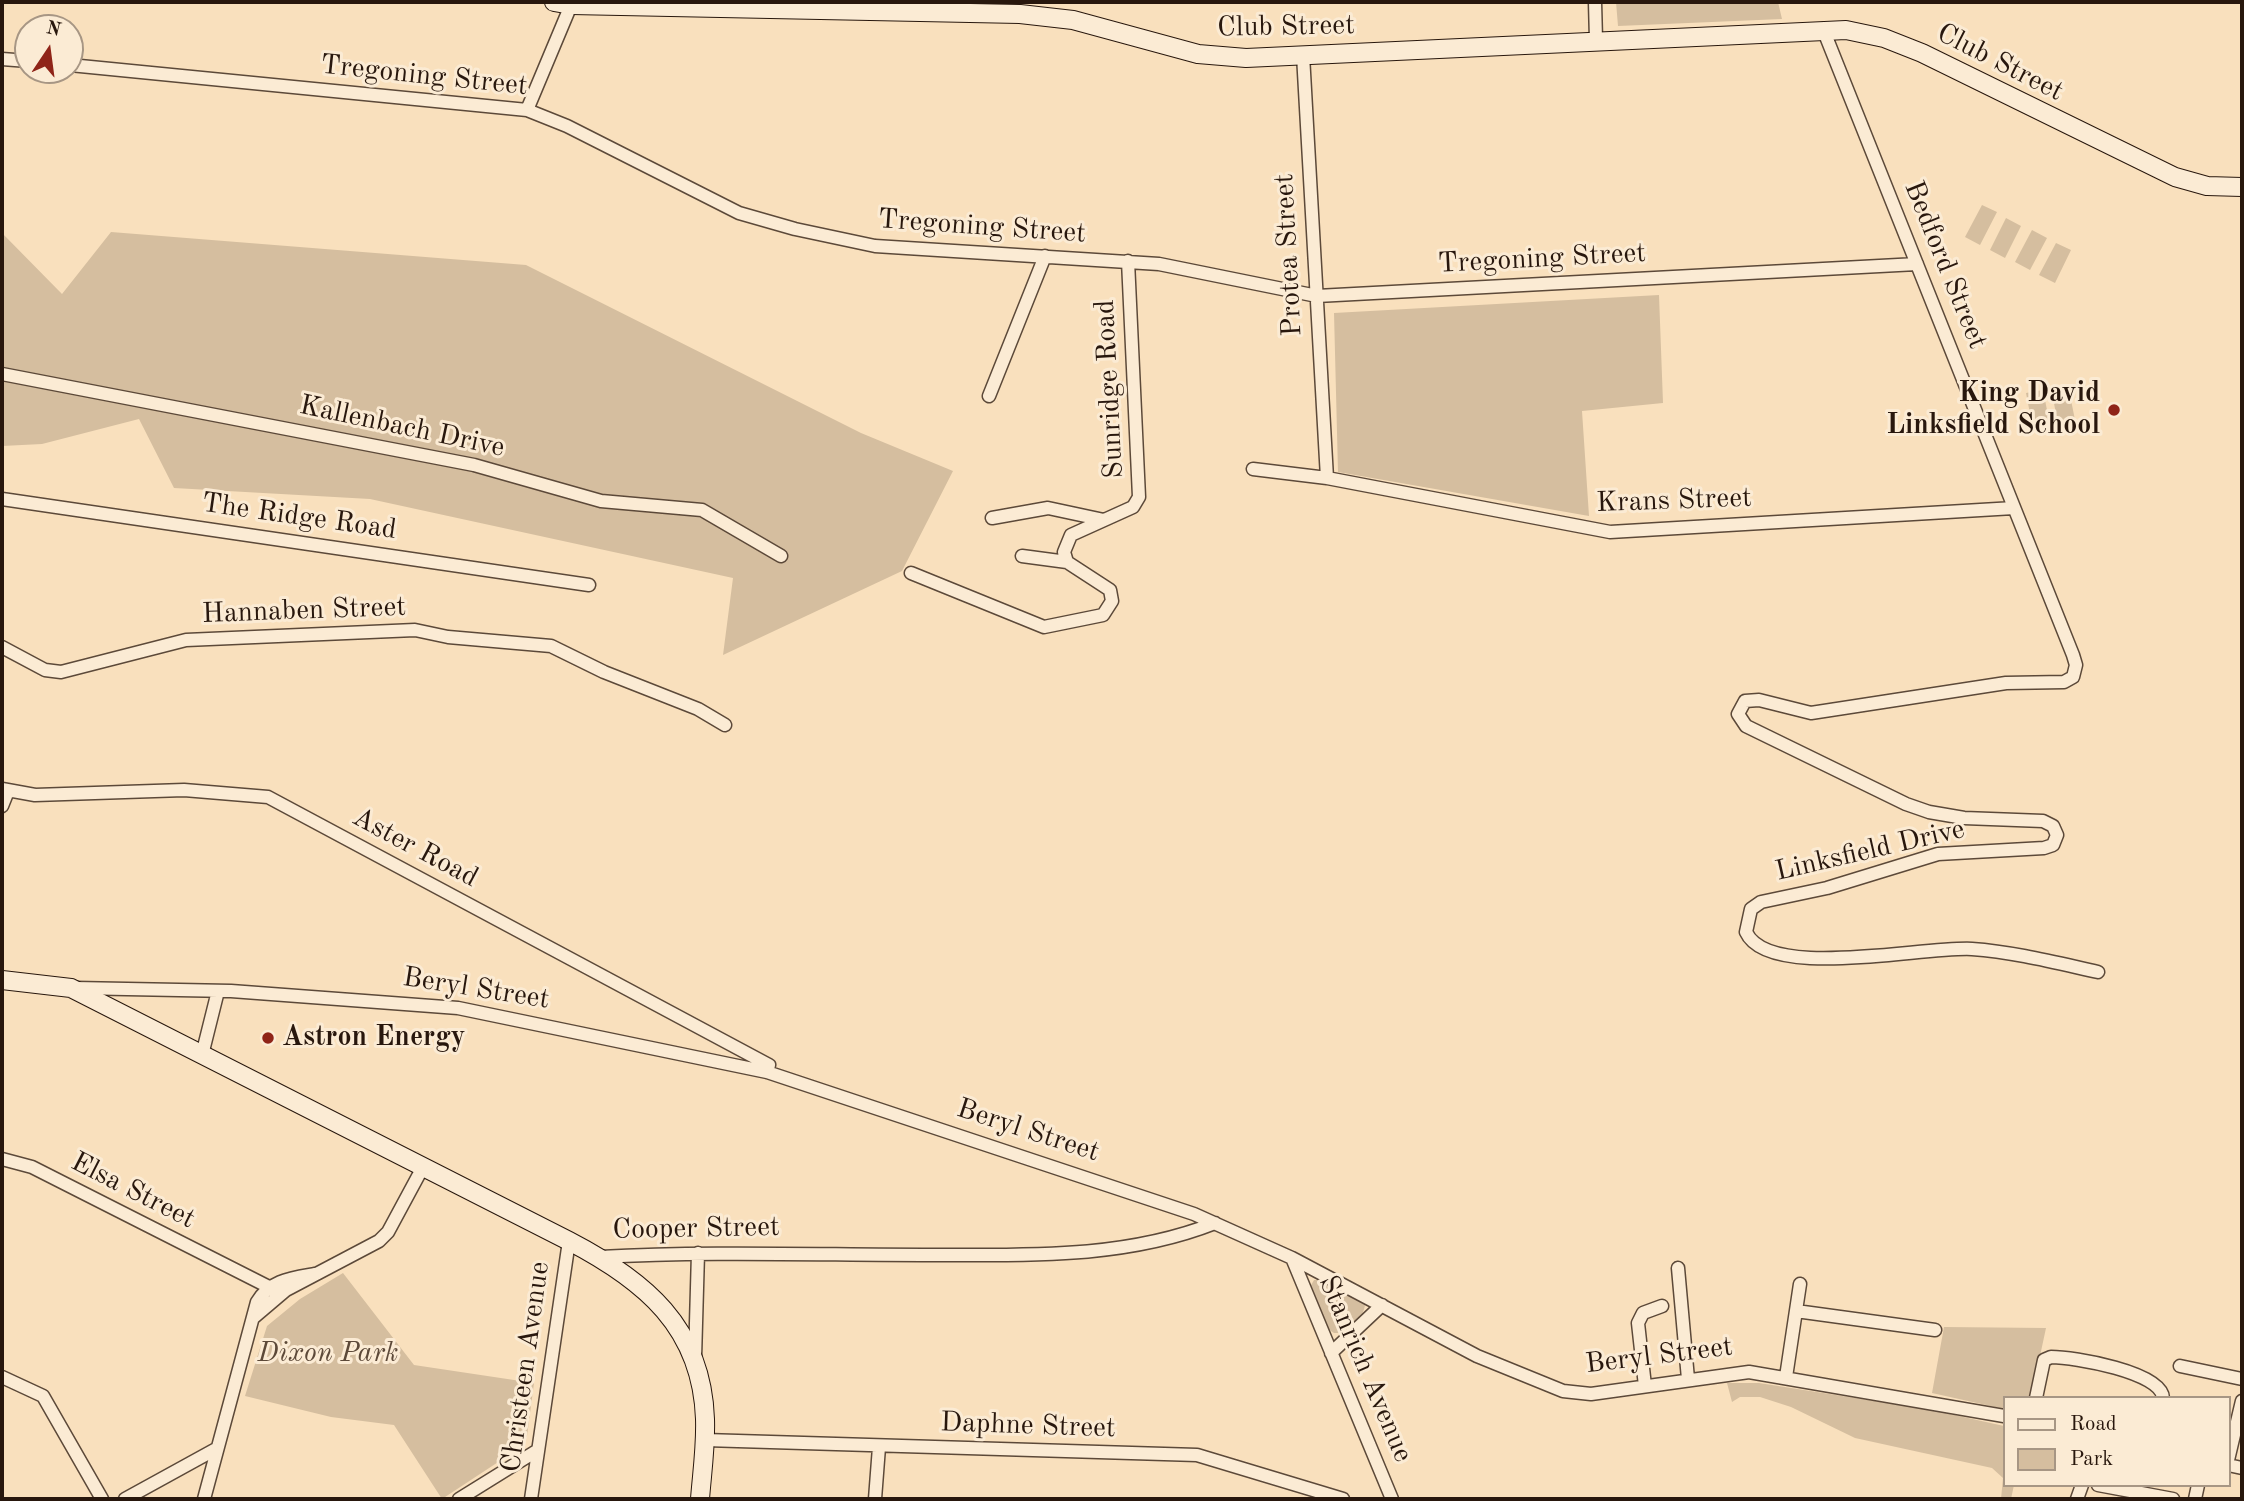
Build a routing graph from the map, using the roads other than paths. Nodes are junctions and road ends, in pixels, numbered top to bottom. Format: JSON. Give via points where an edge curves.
{"nodes":[{"id":1,"x":1595,"y":2,"type":"edge"},
{"id":2,"x":562,"y":3,"type":"edge"},
{"id":3,"x":1022,"y":8,"type":"edge"},
{"id":4,"x":1823,"y":29,"type":"junction"},
{"id":5,"x":1596,"y":40,"type":"junction"},
{"id":6,"x":1303,"y":55,"type":"junction"},
{"id":7,"x":84,"y":66,"type":"edge"},
{"id":8,"x":527,"y":110,"type":"junction"},
{"id":9,"x":2242,"y":187,"type":"edge"},
{"id":10,"x":1045,"y":256,"type":"junction"},
{"id":11,"x":1128,"y":261,"type":"junction"},
{"id":12,"x":1917,"y":264,"type":"junction"},
{"id":13,"x":1317,"y":296,"type":"junction"},
{"id":14,"x":2,"y":374,"type":"edge"},
{"id":15,"x":989,"y":396,"type":"dead end"},
{"id":16,"x":1253,"y":469,"type":"dead end"},
{"id":17,"x":1327,"y":478,"type":"junction"},
{"id":18,"x":2,"y":499,"type":"edge"},
{"id":19,"x":2014,"y":508,"type":"junction"},
{"id":20,"x":992,"y":518,"type":"dead end"},
{"id":21,"x":1104,"y":520,"type":"junction"},
{"id":22,"x":781,"y":556,"type":"dead end"},
{"id":23,"x":1022,"y":556,"type":"dead end"},
{"id":24,"x":1067,"y":562,"type":"junction"},
{"id":25,"x":911,"y":573,"type":"dead end"},
{"id":26,"x":589,"y":585,"type":"dead end"},
{"id":27,"x":2,"y":647,"type":"edge"},
{"id":28,"x":2073,"y":677,"type":"joint"},
{"id":29,"x":725,"y":725,"type":"dead end"},
{"id":30,"x":5,"y":790,"type":"edge"},
{"id":31,"x":2,"y":806,"type":"edge"},
{"id":32,"x":2098,"y":972,"type":"dead end"},
{"id":33,"x":2,"y":980,"type":"edge"},
{"id":34,"x":71,"y":988,"type":"junction"},
{"id":35,"x":218,"y":991,"type":"junction"},
{"id":36,"x":202,"y":1055,"type":"junction"},
{"id":37,"x":768,"y":1069,"type":"junction"},
{"id":38,"x":2,"y":1159,"type":"edge"},
{"id":39,"x":423,"y":1167,"type":"junction"},
{"id":40,"x":1214,"y":1223,"type":"junction"},
{"id":41,"x":569,"y":1241,"type":"junction"},
{"id":42,"x":698,"y":1253,"type":"junction"},
{"id":43,"x":600,"y":1257,"type":"junction"},
{"id":44,"x":1292,"y":1258,"type":"junction"},
{"id":45,"x":1678,"y":1268,"type":"dead end"},
{"id":46,"x":1800,"y":1284,"type":"dead end"},
{"id":47,"x":270,"y":1295,"type":"junction"},
{"id":48,"x":1382,"y":1305,"type":"junction"},
{"id":49,"x":1662,"y":1306,"type":"dead end"},
{"id":50,"x":1796,"y":1311,"type":"junction"},
{"id":51,"x":1935,"y":1330,"type":"dead end"},
{"id":52,"x":1331,"y":1353,"type":"junction"},
{"id":53,"x":695,"y":1366,"type":"junction"},
{"id":54,"x":2180,"y":1366,"type":"dead end"},
{"id":55,"x":2,"y":1377,"type":"edge"},
{"id":56,"x":1786,"y":1377,"type":"junction"},
{"id":57,"x":1688,"y":1379,"type":"junction"},
{"id":58,"x":2242,"y":1379,"type":"edge"},
{"id":59,"x":1645,"y":1386,"type":"junction"},
{"id":60,"x":2036,"y":1396,"type":"edge"},
{"id":61,"x":2163,"y":1396,"type":"edge"},
{"id":62,"x":2002,"y":1416,"type":"edge"},
{"id":63,"x":2236,"y":1416,"type":"edge"},
{"id":64,"x":705,"y":1440,"type":"junction"},
{"id":65,"x":879,"y":1447,"type":"junction"},
{"id":66,"x":216,"y":1449,"type":"junction"},
{"id":67,"x":538,"y":1450,"type":"junction"},
{"id":68,"x":2230,"y":1450,"type":"edge"},
{"id":69,"x":2109,"y":1487,"type":"edge"},
{"id":70,"x":102,"y":1499,"type":"edge"},
{"id":71,"x":125,"y":1499,"type":"edge"},
{"id":72,"x":204,"y":1499,"type":"edge"},
{"id":73,"x":459,"y":1499,"type":"edge"},
{"id":74,"x":531,"y":1499,"type":"edge"},
{"id":75,"x":700,"y":1499,"type":"edge"},
{"id":76,"x":875,"y":1499,"type":"edge"},
{"id":77,"x":1343,"y":1499,"type":"edge"},
{"id":78,"x":1392,"y":1499,"type":"edge"},
{"id":79,"x":2173,"y":1499,"type":"edge"}],
"edges":[{"from":1,"to":5,"type":"street"},
{"from":2,"to":3,"type":"main road","name":"Club Street"},
{"from":2,"to":8,"type":"street"},
{"from":3,"to":6,"type":"main road","name":"Club Street","via":[[1216,57]]},
{"from":4,"to":5,"type":"main road","name":"Club Street"},
{"from":4,"to":9,"type":"main road","name":"Club Street","via":[[1859,32],[1903,45],[2175,177],[2207,186]]},
{"from":4,"to":12,"type":"street","name":"Bedford Street"},
{"from":5,"to":6,"type":"main road","name":"Club Street"},
{"from":6,"to":13,"type":"street","name":"Protea Street"},
{"from":7,"to":8,"type":"street","name":"Tregoning Street"},
{"from":8,"to":10,"type":"street","name":"Tregoning Street","via":[[763,222],[875,246]]},
{"from":10,"to":11,"type":"street","name":"Tregoning Street"},
{"from":10,"to":15,"type":"street"},
{"from":11,"to":13,"type":"street","name":"Tregoning Street"},
{"from":11,"to":21,"type":"street","name":"Sunridge Road","via":[[1139,497],[1133,507]]},
{"from":12,"to":13,"type":"street","name":"Tregoning Street"},
{"from":12,"to":19,"type":"street","name":"Bedford Street"},
{"from":13,"to":17,"type":"street","name":"Protea Street"},
{"from":14,"to":22,"type":"street","name":"Kallenbach Drive","via":[[474,465],[601,501],[702,510]]},
{"from":16,"to":17,"type":"street","name":"Krans Street"},
{"from":17,"to":19,"type":"street","name":"Krans Street","via":[[1610,532]]},
{"from":18,"to":26,"type":"street","name":"The Ridge Road"},
{"from":19,"to":28,"type":"street","name":"Bedford Street","via":[[2075,660]]},
{"from":20,"to":21,"type":"street","via":[[1048,508]]},
{"from":21,"to":24,"type":"street","name":"Sunridge Road","via":[[1071,535],[1064,552]]},
{"from":23,"to":24,"type":"street"},
{"from":24,"to":25,"type":"street","via":[[1110,590],[1112,601],[1103,615],[1074,624],[1038,626]]},
{"from":27,"to":29,"type":"street","name":"Hannaben Street","via":[[45,670],[61,672],[186,640],[415,630],[448,638],[551,646]]},
{"from":28,"to":32,"type":"street","name":"Linksfield Drive","via":[[2064,682],[2006,683],[1811,713],[1745,701],[1738,714],[1745,726],[1906,804],[1964,818],[2047,822],[2057,835],[2053,845],[2044,848],[1938,854],[1827,888],[1761,902],[1751,909],[1746,932],[1763,950],[1786,958],[1969,949]]},
{"from":30,"to":31,"type":"street"},
{"from":30,"to":37,"type":"street","name":"Aster Road","via":[[57,795],[184,790],[268,797]]},
{"from":33,"to":34,"type":"main road","name":"Beryl Street"},
{"from":34,"to":35,"type":"street","name":"Beryl Street"},
{"from":34,"to":36,"type":"main road","name":"Cooper Street"},
{"from":35,"to":36,"type":"street"},
{"from":35,"to":37,"type":"street","name":"Beryl Street","via":[[458,1008]]},
{"from":36,"to":39,"type":"main road","name":"Cooper Street"},
{"from":37,"to":40,"type":"street","name":"Beryl Street"},
{"from":38,"to":47,"type":"street","name":"Elsa Street","via":[[32,1167],[240,1274]]},
{"from":39,"to":41,"type":"main road","name":"Cooper Street"},
{"from":39,"to":47,"type":"street","via":[[379,1241]]},
{"from":40,"to":42,"type":"street","name":"Cooper Street","via":[[1139,1244],[1081,1253]]},
{"from":40,"to":44,"type":"street","name":"Beryl Street"},
{"from":41,"to":43,"type":"main road","name":"Cooper Street"},
{"from":41,"to":67,"type":"street","name":"Christeen Avenue"},
{"from":42,"to":43,"type":"street","name":"Cooper Street"},
{"from":42,"to":53,"type":"street"},
{"from":43,"to":53,"type":"main road","via":[[639,1283],[664,1309]]},
{"from":44,"to":48,"type":"street","name":"Beryl Street"},
{"from":44,"to":52,"type":"street","name":"Stanrich Avenue"},
{"from":45,"to":57,"type":"street"},
{"from":46,"to":50,"type":"street"},
{"from":47,"to":66,"type":"street","via":[[253,1318]]},
{"from":48,"to":52,"type":"street"},
{"from":48,"to":59,"type":"street","name":"Beryl Street","via":[[1477,1356],[1556,1389],[1591,1394]]},
{"from":49,"to":59,"type":"street","via":[[1643,1313],[1638,1323]]},
{"from":50,"to":51,"type":"street"},
{"from":50,"to":56,"type":"street"},
{"from":52,"to":78,"type":"street","name":"Stanrich Avenue"},
{"from":53,"to":64,"type":"main road"},
{"from":54,"to":58,"type":"street"},
{"from":55,"to":70,"type":"street","via":[[43,1396]]},
{"from":56,"to":57,"type":"street","name":"Beryl Street","via":[[1740,1372]]},
{"from":56,"to":62,"type":"street","name":"Beryl Street"},
{"from":57,"to":59,"type":"street","name":"Beryl Street"},
{"from":60,"to":61,"type":"street","via":[[2043,1365],[2051,1357],[2152,1380]]},
{"from":63,"to":68,"type":"street"},
{"from":64,"to":65,"type":"street","name":"Daphne Street"},
{"from":64,"to":75,"type":"main road"},
{"from":65,"to":76,"type":"street"},
{"from":65,"to":77,"type":"street","name":"Daphne Street","via":[[1197,1455]]},
{"from":66,"to":71,"type":"street"},
{"from":66,"to":72,"type":"street"},
{"from":67,"to":73,"type":"street"},
{"from":67,"to":74,"type":"street","name":"Christeen Avenue"},
{"from":69,"to":79,"type":"street"}]}
